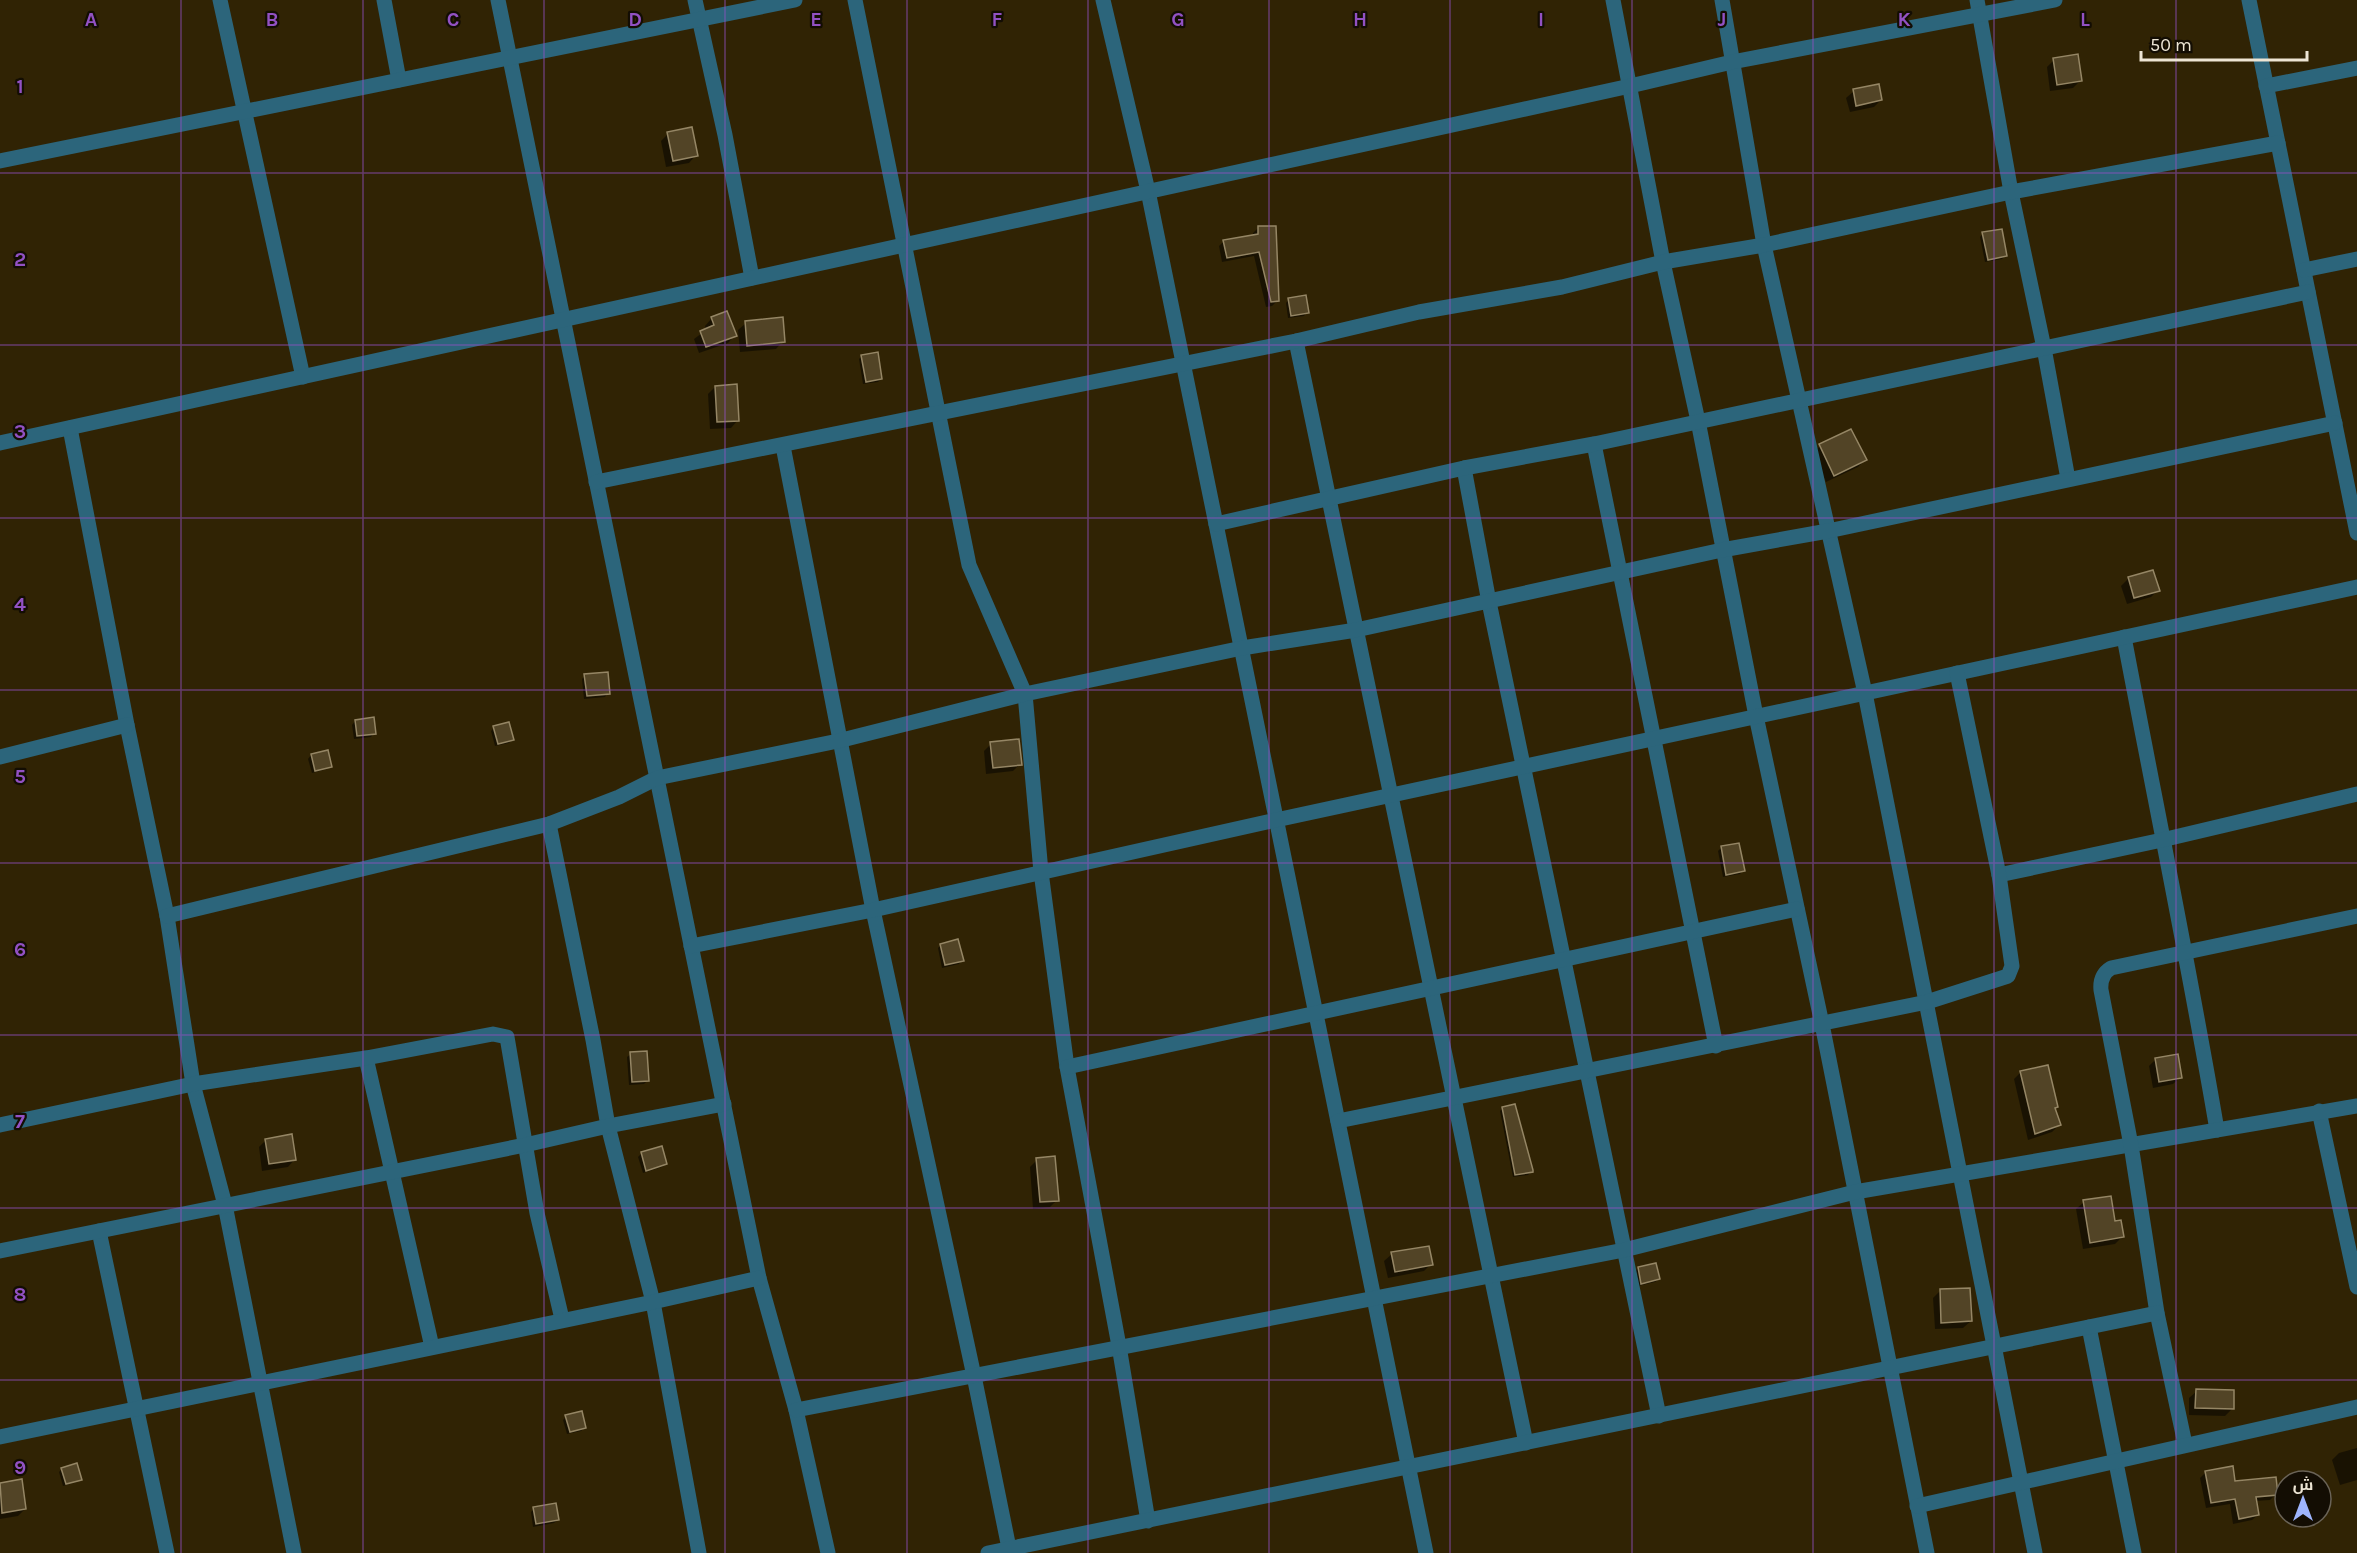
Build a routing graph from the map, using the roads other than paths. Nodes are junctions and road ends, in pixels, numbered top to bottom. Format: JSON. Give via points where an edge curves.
{"nodes":[{"id":1,"x":220,"y":0,"type":"edge"},
{"id":2,"x":384,"y":0,"type":"edge"},
{"id":3,"x":498,"y":0,"type":"edge"},
{"id":4,"x":695,"y":0,"type":"edge"},
{"id":5,"x":795,"y":0,"type":"edge"},
{"id":6,"x":855,"y":0,"type":"edge"},
{"id":7,"x":1103,"y":0,"type":"edge"},
{"id":8,"x":1612,"y":0,"type":"edge"},
{"id":9,"x":1722,"y":0,"type":"edge"},
{"id":10,"x":2055,"y":0,"type":"edge"},
{"id":11,"x":2249,"y":0,"type":"edge"},
{"id":12,"x":1979,"y":8,"type":"edge"},
{"id":13,"x":699,"y":18,"type":"junction"},
{"id":14,"x":509,"y":57,"type":"junction"},
{"id":15,"x":1732,"y":62,"type":"junction"},
{"id":16,"x":2357,"y":68,"type":"edge"},
{"id":17,"x":399,"y":80,"type":"junction"},
{"id":18,"x":1630,"y":86,"type":"junction"},
{"id":19,"x":2266,"y":86,"type":"junction"},
{"id":20,"x":244,"y":111,"type":"junction"},
{"id":21,"x":2278,"y":143,"type":"junction"},
{"id":22,"x":0,"y":161,"type":"edge"},
{"id":23,"x":1148,"y":191,"type":"junction"},
{"id":24,"x":2011,"y":192,"type":"junction"},
{"id":25,"x":904,"y":244,"type":"junction"},
{"id":26,"x":1764,"y":245,"type":"junction"},
{"id":27,"x":2357,"y":259,"type":"edge"},
{"id":28,"x":1663,"y":262,"type":"junction"},
{"id":29,"x":2304,"y":270,"type":"junction"},
{"id":30,"x":752,"y":278,"type":"junction"},
{"id":31,"x":2308,"y":292,"type":"junction"},
{"id":32,"x":563,"y":319,"type":"junction"},
{"id":33,"x":1296,"y":340,"type":"junction"},
{"id":34,"x":2044,"y":348,"type":"junction"},
{"id":35,"x":1183,"y":363,"type":"junction"},
{"id":36,"x":303,"y":376,"type":"junction"},
{"id":37,"x":1801,"y":400,"type":"junction"},
{"id":38,"x":937,"y":413,"type":"junction"},
{"id":39,"x":1698,"y":421,"type":"junction"},
{"id":40,"x":2335,"y":423,"type":"junction"},
{"id":41,"x":69,"y":428,"type":"junction"},
{"id":42,"x":1,"y":437,"type":"edge"},
{"id":43,"x":1594,"y":444,"type":"junction"},
{"id":44,"x":783,"y":446,"type":"junction"},
{"id":45,"x":2357,"y":453,"type":"edge"},
{"id":46,"x":2342,"y":456,"type":"junction"},
{"id":47,"x":1464,"y":468,"type":"junction"},
{"id":48,"x":2068,"y":479,"type":"junction"},
{"id":49,"x":596,"y":482,"type":"junction"},
{"id":50,"x":1329,"y":500,"type":"junction"},
{"id":51,"x":1216,"y":524,"type":"junction"},
{"id":52,"x":1828,"y":531,"type":"junction"},
{"id":53,"x":2357,"y":532,"type":"edge"},
{"id":54,"x":1722,"y":550,"type":"junction"},
{"id":55,"x":1620,"y":574,"type":"junction"},
{"id":56,"x":2357,"y":587,"type":"edge"},
{"id":57,"x":1489,"y":602,"type":"junction"},
{"id":58,"x":1356,"y":630,"type":"junction"},
{"id":59,"x":2124,"y":637,"type":"junction"},
{"id":60,"x":1242,"y":648,"type":"junction"},
{"id":61,"x":1957,"y":673,"type":"junction"},
{"id":62,"x":1025,"y":693,"type":"junction"},
{"id":63,"x":1865,"y":693,"type":"junction"},
{"id":64,"x":1756,"y":716,"type":"junction"},
{"id":65,"x":127,"y":725,"type":"junction"},
{"id":66,"x":1653,"y":738,"type":"junction"},
{"id":67,"x":838,"y":741,"type":"junction"},
{"id":68,"x":0,"y":756,"type":"edge"},
{"id":69,"x":1523,"y":767,"type":"junction"},
{"id":70,"x":657,"y":778,"type":"junction"},
{"id":71,"x":2357,"y":794,"type":"edge"},
{"id":72,"x":1391,"y":795,"type":"junction"},
{"id":73,"x":1276,"y":820,"type":"junction"},
{"id":74,"x":549,"y":824,"type":"junction"},
{"id":75,"x":2162,"y":840,"type":"junction"},
{"id":76,"x":1041,"y":872,"type":"junction"},
{"id":77,"x":1999,"y":874,"type":"junction"},
{"id":78,"x":1797,"y":909,"type":"junction"},
{"id":79,"x":873,"y":910,"type":"junction"},
{"id":80,"x":167,"y":916,"type":"junction"},
{"id":81,"x":2357,"y":916,"type":"edge"},
{"id":82,"x":1693,"y":933,"type":"junction"},
{"id":83,"x":692,"y":946,"type":"junction"},
{"id":84,"x":2186,"y":951,"type":"junction"},
{"id":85,"x":1564,"y":960,"type":"junction"},
{"id":86,"x":1431,"y":988,"type":"junction"},
{"id":87,"x":1926,"y":1002,"type":"junction"},
{"id":88,"x":1316,"y":1013,"type":"junction"},
{"id":89,"x":1822,"y":1024,"type":"junction"},
{"id":90,"x":1716,"y":1046,"type":"junction"},
{"id":91,"x":366,"y":1058,"type":"junction"},
{"id":92,"x":1067,"y":1067,"type":"junction"},
{"id":93,"x":1587,"y":1071,"type":"junction"},
{"id":94,"x":193,"y":1084,"type":"junction"},
{"id":95,"x":1454,"y":1098,"type":"junction"},
{"id":96,"x":724,"y":1104,"type":"junction"},
{"id":97,"x":2357,"y":1106,"type":"edge"},
{"id":98,"x":2319,"y":1112,"type":"junction"},
{"id":99,"x":1338,"y":1121,"type":"junction"},
{"id":100,"x":0,"y":1125,"type":"edge"},
{"id":101,"x":608,"y":1126,"type":"junction"},
{"id":102,"x":2217,"y":1130,"type":"junction"},
{"id":103,"x":2131,"y":1144,"type":"junction"},
{"id":104,"x":525,"y":1145,"type":"junction"},
{"id":105,"x":392,"y":1172,"type":"junction"},
{"id":106,"x":1960,"y":1175,"type":"junction"},
{"id":107,"x":1855,"y":1192,"type":"junction"},
{"id":108,"x":225,"y":1206,"type":"junction"},
{"id":109,"x":99,"y":1231,"type":"junction"},
{"id":110,"x":1624,"y":1250,"type":"junction"},
{"id":111,"x":0,"y":1251,"type":"edge"},
{"id":112,"x":1491,"y":1276,"type":"junction"},
{"id":113,"x":759,"y":1278,"type":"junction"},
{"id":114,"x":2357,"y":1287,"type":"edge"},
{"id":115,"x":1374,"y":1298,"type":"junction"},
{"id":116,"x":653,"y":1302,"type":"junction"},
{"id":117,"x":2157,"y":1313,"type":"junction"},
{"id":118,"x":562,"y":1319,"type":"junction"},
{"id":119,"x":2089,"y":1327,"type":"junction"},
{"id":120,"x":1119,"y":1346,"type":"junction"},
{"id":121,"x":432,"y":1347,"type":"junction"},
{"id":122,"x":1994,"y":1347,"type":"junction"},
{"id":123,"x":1890,"y":1368,"type":"junction"},
{"id":124,"x":974,"y":1376,"type":"junction"},
{"id":125,"x":260,"y":1383,"type":"junction"},
{"id":126,"x":2357,"y":1407,"type":"edge"},
{"id":127,"x":136,"y":1409,"type":"junction"},
{"id":128,"x":796,"y":1410,"type":"junction"},
{"id":129,"x":1659,"y":1416,"type":"junction"},
{"id":130,"x":0,"y":1437,"type":"edge"},
{"id":131,"x":1526,"y":1443,"type":"junction"},
{"id":132,"x":2185,"y":1444,"type":"junction"},
{"id":133,"x":2116,"y":1461,"type":"junction"},
{"id":134,"x":1408,"y":1467,"type":"junction"},
{"id":135,"x":2021,"y":1483,"type":"junction"},
{"id":136,"x":1917,"y":1506,"type":"junction"},
{"id":137,"x":1148,"y":1521,"type":"junction"},
{"id":138,"x":1010,"y":1551,"type":"edge"},
{"id":139,"x":166,"y":1553,"type":"edge"},
{"id":140,"x":294,"y":1553,"type":"edge"},
{"id":141,"x":699,"y":1553,"type":"edge"},
{"id":142,"x":828,"y":1553,"type":"edge"},
{"id":143,"x":988,"y":1553,"type":"edge"},
{"id":144,"x":1426,"y":1553,"type":"edge"},
{"id":145,"x":1927,"y":1553,"type":"edge"},
{"id":146,"x":2035,"y":1553,"type":"edge"},
{"id":147,"x":2134,"y":1553,"type":"edge"}],
"edges":[{"from":1,"to":20,"type":"street"},
{"from":2,"to":17,"type":"street"},
{"from":3,"to":14,"type":"street"},
{"from":4,"to":13,"type":"street"},
{"from":5,"to":13,"type":"street"},
{"from":6,"to":25,"type":"street"},
{"from":7,"to":23,"type":"street"},
{"from":8,"to":18,"type":"street"},
{"from":9,"to":15,"type":"street"},
{"from":10,"to":12,"type":"street"},
{"from":11,"to":19,"type":"street"},
{"from":12,"to":15,"type":"street"},
{"from":12,"to":24,"type":"street"},
{"from":13,"to":14,"type":"street"},
{"from":13,"to":30,"type":"street"},
{"from":14,"to":17,"type":"street"},
{"from":14,"to":32,"type":"street"},
{"from":15,"to":18,"type":"street"},
{"from":15,"to":26,"type":"street"},
{"from":16,"to":19,"type":"street"},
{"from":17,"to":20,"type":"street"},
{"from":18,"to":23,"type":"street"},
{"from":18,"to":28,"type":"street"},
{"from":19,"to":21,"type":"street"},
{"from":20,"to":22,"type":"street"},
{"from":20,"to":36,"type":"street"},
{"from":21,"to":24,"type":"street"},
{"from":21,"to":29,"type":"street"},
{"from":23,"to":25,"type":"street"},
{"from":23,"to":35,"type":"street"},
{"from":24,"to":26,"type":"street"},
{"from":24,"to":34,"type":"street"},
{"from":25,"to":30,"type":"street"},
{"from":25,"to":38,"type":"street"},
{"from":26,"to":28,"type":"street"},
{"from":26,"to":37,"type":"street"},
{"from":27,"to":29,"type":"street"},
{"from":28,"to":33,"type":"street","via":[[1562,287],[1419,312]]},
{"from":28,"to":39,"type":"street"},
{"from":29,"to":31,"type":"street"},
{"from":30,"to":32,"type":"street"},
{"from":31,"to":34,"type":"street"},
{"from":31,"to":40,"type":"street"},
{"from":32,"to":36,"type":"street"},
{"from":32,"to":49,"type":"street"},
{"from":33,"to":35,"type":"street"},
{"from":33,"to":50,"type":"street"},
{"from":34,"to":37,"type":"street"},
{"from":34,"to":48,"type":"street"},
{"from":35,"to":38,"type":"street"},
{"from":35,"to":51,"type":"street"},
{"from":36,"to":41,"type":"street"},
{"from":37,"to":39,"type":"street"},
{"from":37,"to":52,"type":"street"},
{"from":38,"to":44,"type":"street"},
{"from":38,"to":62,"type":"street","via":[[969,565]]},
{"from":39,"to":43,"type":"street"},
{"from":39,"to":54,"type":"street"},
{"from":40,"to":46,"type":"street"},
{"from":40,"to":48,"type":"street"},
{"from":41,"to":42,"type":"street"},
{"from":41,"to":65,"type":"street"},
{"from":43,"to":47,"type":"street"},
{"from":43,"to":55,"type":"street"},
{"from":44,"to":49,"type":"street"},
{"from":44,"to":67,"type":"street"},
{"from":45,"to":46,"type":"street"},
{"from":46,"to":53,"type":"street"},
{"from":47,"to":50,"type":"street"},
{"from":47,"to":57,"type":"street"},
{"from":48,"to":52,"type":"street"},
{"from":49,"to":70,"type":"street"},
{"from":50,"to":51,"type":"street"},
{"from":50,"to":58,"type":"street"},
{"from":51,"to":60,"type":"street"},
{"from":52,"to":54,"type":"street"},
{"from":52,"to":63,"type":"street"},
{"from":54,"to":55,"type":"street"},
{"from":54,"to":64,"type":"street"},
{"from":55,"to":57,"type":"street"},
{"from":55,"to":66,"type":"street"},
{"from":56,"to":59,"type":"street"},
{"from":57,"to":58,"type":"street"},
{"from":57,"to":69,"type":"street"},
{"from":58,"to":60,"type":"street"},
{"from":58,"to":72,"type":"street"},
{"from":59,"to":61,"type":"street"},
{"from":59,"to":75,"type":"street"},
{"from":60,"to":62,"type":"street"},
{"from":60,"to":73,"type":"street"},
{"from":61,"to":63,"type":"street"},
{"from":61,"to":77,"type":"street"},
{"from":62,"to":67,"type":"street"},
{"from":62,"to":76,"type":"street"},
{"from":63,"to":64,"type":"street"},
{"from":63,"to":87,"type":"street"},
{"from":64,"to":66,"type":"street"},
{"from":64,"to":78,"type":"street"},
{"from":65,"to":68,"type":"street"},
{"from":65,"to":80,"type":"street"},
{"from":66,"to":69,"type":"street"},
{"from":66,"to":82,"type":"street"},
{"from":67,"to":70,"type":"street"},
{"from":67,"to":79,"type":"street"},
{"from":69,"to":72,"type":"street"},
{"from":69,"to":85,"type":"street"},
{"from":70,"to":74,"type":"street"},
{"from":70,"to":83,"type":"street"},
{"from":71,"to":75,"type":"street"},
{"from":72,"to":73,"type":"street"},
{"from":72,"to":86,"type":"street"},
{"from":73,"to":76,"type":"street"},
{"from":73,"to":88,"type":"street"},
{"from":74,"to":80,"type":"street"},
{"from":74,"to":101,"type":"street"},
{"from":75,"to":77,"type":"street"},
{"from":75,"to":84,"type":"street"},
{"from":76,"to":79,"type":"street"},
{"from":76,"to":92,"type":"street"},
{"from":77,"to":87,"type":"street","via":[[2012,966],[2009,973],[2004,978]]},
{"from":78,"to":82,"type":"street"},
{"from":78,"to":89,"type":"street"},
{"from":79,"to":83,"type":"street"},
{"from":79,"to":124,"type":"street"},
{"from":80,"to":94,"type":"street"},
{"from":81,"to":84,"type":"street"},
{"from":82,"to":85,"type":"street"},
{"from":82,"to":90,"type":"street"},
{"from":83,"to":96,"type":"street"},
{"from":84,"to":102,"type":"street"},
{"from":84,"to":103,"type":"street","via":[[2111,968],[2102,977],[2101,990]]},
{"from":85,"to":86,"type":"street"},
{"from":85,"to":93,"type":"street"},
{"from":86,"to":88,"type":"street"},
{"from":86,"to":95,"type":"street"},
{"from":87,"to":89,"type":"street"},
{"from":87,"to":106,"type":"street"},
{"from":88,"to":92,"type":"street"},
{"from":88,"to":99,"type":"street"},
{"from":89,"to":90,"type":"street"},
{"from":89,"to":107,"type":"street"},
{"from":90,"to":93,"type":"street"},
{"from":91,"to":94,"type":"street"},
{"from":91,"to":104,"type":"street","via":[[493,1034],[507,1037]]},
{"from":91,"to":105,"type":"street"},
{"from":92,"to":120,"type":"street"},
{"from":93,"to":95,"type":"street"},
{"from":93,"to":110,"type":"street"},
{"from":94,"to":100,"type":"street"},
{"from":94,"to":108,"type":"street"},
{"from":95,"to":99,"type":"street"},
{"from":95,"to":112,"type":"street"},
{"from":96,"to":101,"type":"street"},
{"from":96,"to":113,"type":"street"},
{"from":97,"to":98,"type":"street"},
{"from":98,"to":102,"type":"street"},
{"from":98,"to":114,"type":"street"},
{"from":99,"to":115,"type":"street"},
{"from":101,"to":104,"type":"street"},
{"from":101,"to":116,"type":"street"},
{"from":102,"to":103,"type":"street"},
{"from":103,"to":106,"type":"street"},
{"from":103,"to":117,"type":"street"},
{"from":104,"to":105,"type":"street"},
{"from":104,"to":118,"type":"street"},
{"from":105,"to":108,"type":"street"},
{"from":105,"to":121,"type":"street"},
{"from":106,"to":107,"type":"street"},
{"from":106,"to":122,"type":"street"},
{"from":107,"to":110,"type":"street"},
{"from":107,"to":123,"type":"street"},
{"from":108,"to":109,"type":"street"},
{"from":108,"to":125,"type":"street"},
{"from":109,"to":111,"type":"street"},
{"from":109,"to":127,"type":"street"},
{"from":110,"to":112,"type":"street"},
{"from":110,"to":129,"type":"street"},
{"from":112,"to":115,"type":"street"},
{"from":112,"to":131,"type":"street"},
{"from":113,"to":116,"type":"street"},
{"from":113,"to":128,"type":"street"},
{"from":115,"to":120,"type":"street"},
{"from":115,"to":134,"type":"street"},
{"from":116,"to":118,"type":"street"},
{"from":116,"to":141,"type":"street"},
{"from":117,"to":119,"type":"street"},
{"from":117,"to":132,"type":"street"},
{"from":118,"to":121,"type":"street"},
{"from":119,"to":122,"type":"street"},
{"from":119,"to":133,"type":"street"},
{"from":120,"to":124,"type":"street"},
{"from":120,"to":137,"type":"street"},
{"from":121,"to":125,"type":"street"},
{"from":122,"to":123,"type":"street"},
{"from":122,"to":135,"type":"street"},
{"from":123,"to":129,"type":"street"},
{"from":123,"to":136,"type":"street"},
{"from":124,"to":128,"type":"street"},
{"from":124,"to":138,"type":"street"},
{"from":125,"to":127,"type":"street"},
{"from":125,"to":140,"type":"street"},
{"from":126,"to":132,"type":"street"},
{"from":127,"to":130,"type":"street"},
{"from":127,"to":139,"type":"street"},
{"from":128,"to":142,"type":"street"},
{"from":129,"to":131,"type":"street"},
{"from":131,"to":134,"type":"street"},
{"from":132,"to":133,"type":"street"},
{"from":133,"to":135,"type":"street"},
{"from":133,"to":147,"type":"street"},
{"from":134,"to":137,"type":"street"},
{"from":134,"to":144,"type":"street"},
{"from":135,"to":136,"type":"street"},
{"from":135,"to":146,"type":"street"},
{"from":136,"to":145,"type":"street"},
{"from":137,"to":138,"type":"street"},
{"from":138,"to":143,"type":"street"}]}
